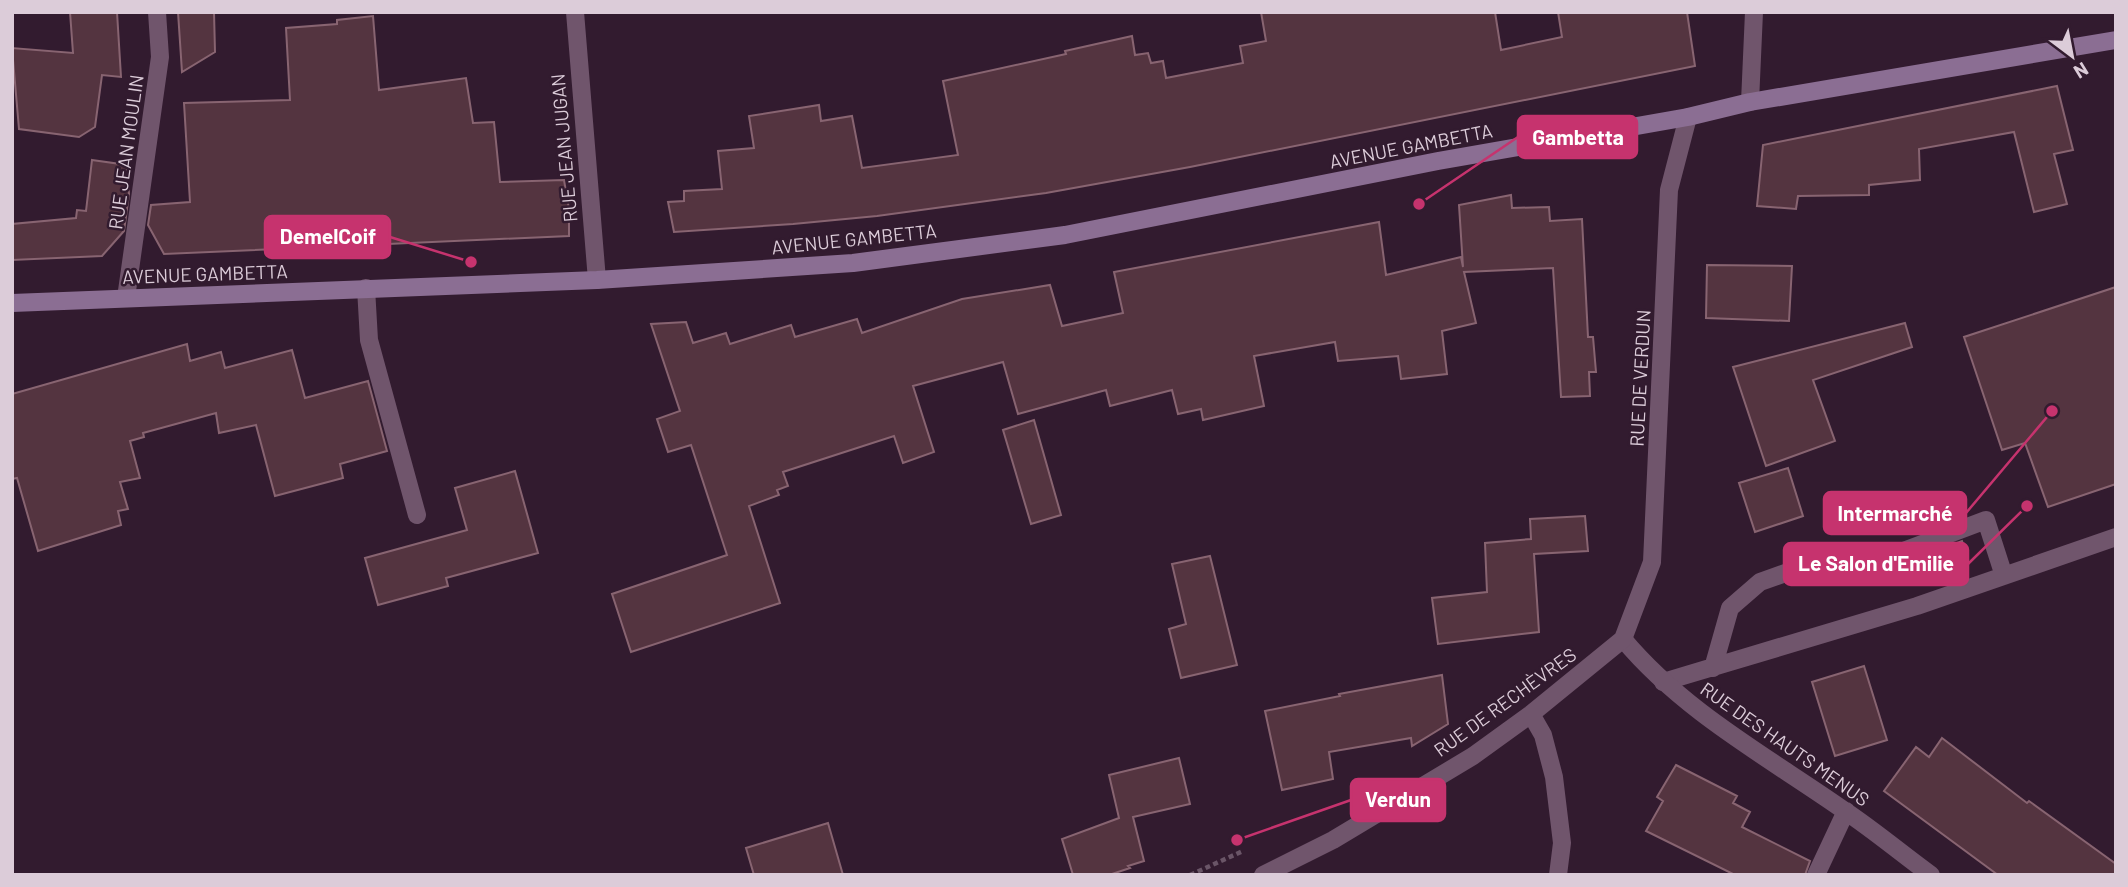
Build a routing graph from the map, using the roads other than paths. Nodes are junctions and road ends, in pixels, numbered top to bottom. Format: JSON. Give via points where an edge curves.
{"nodes":[{"id":1,"x":157,"y":12,"type":"edge"},
{"id":2,"x":575,"y":12,"type":"edge"},
{"id":3,"x":1754,"y":12,"type":"edge"},
{"id":4,"x":2116,"y":40,"type":"edge"},
{"id":5,"x":1750,"y":102,"type":"junction"},
{"id":6,"x":1688,"y":117,"type":"junction"},
{"id":7,"x":597,"y":279,"type":"junction"},
{"id":8,"x":366,"y":288,"type":"junction"},
{"id":9,"x":126,"y":298,"type":"junction"},
{"id":10,"x":12,"y":303,"type":"edge"},
{"id":11,"x":418,"y":516,"type":"dead end"},
{"id":12,"x":2116,"y":537,"type":"edge"},
{"id":13,"x":2004,"y":576,"type":"junction"},
{"id":14,"x":1623,"y":639,"type":"junction"},
{"id":15,"x":1713,"y":668,"type":"junction"},
{"id":16,"x":1663,"y":681,"type":"junction"},
{"id":17,"x":1531,"y":714,"type":"junction"},
{"id":18,"x":1846,"y":811,"type":"junction"},
{"id":19,"x":1263,"y":875,"type":"edge"},
{"id":20,"x":1558,"y":875,"type":"edge"},
{"id":21,"x":1816,"y":875,"type":"edge"},
{"id":22,"x":1931,"y":875,"type":"edge"}],
"edges":[{"from":1,"to":9,"type":"street","name":"RUE JEAN MOULIN","via":[[160,57]]},
{"from":2,"to":7,"type":"street","name":"RUE JEAN JUGAN"},
{"from":3,"to":5,"type":"street"},
{"from":4,"to":5,"type":"main road"},
{"from":5,"to":6,"type":"main road","name":"AVENUE GAMBETTA"},
{"from":6,"to":7,"type":"main road","name":"AVENUE GAMBETTA","via":[[1065,235],[853,263]]},
{"from":6,"to":14,"type":"street","name":"RUE DE VERDUN","via":[[1669,190],[1652,562]]},
{"from":7,"to":8,"type":"main road","name":"AVENUE GAMBETTA"},
{"from":8,"to":9,"type":"main road","name":"AVENUE GAMBETTA"},
{"from":8,"to":11,"type":"street","via":[[369,340]]},
{"from":9,"to":10,"type":"main road","name":"AVENUE GAMBETTA"},
{"from":12,"to":13,"type":"street"},
{"from":13,"to":15,"type":"street"},
{"from":13,"to":15,"type":"street","via":[[1986,520],[1893,555],[1839,554],[1760,582],[1730,608]]},
{"from":14,"to":16,"type":"street","name":"RUE DES HAUTS MENUS"},
{"from":14,"to":17,"type":"street","name":"RUE DE RECHÈVRES"},
{"from":15,"to":16,"type":"street"},
{"from":16,"to":18,"type":"street","name":"RUE DES HAUTS MENUS","via":[[1743,744]]},
{"from":17,"to":19,"type":"street","name":"RUE DE RECHÈVRES","via":[[1473,756],[1334,840]]},
{"from":17,"to":20,"type":"street","via":[[1543,735],[1553,777],[1562,843]]},
{"from":18,"to":21,"type":"street"},
{"from":18,"to":22,"type":"street","name":"RUE DES HAUTS MENUS"}]}
